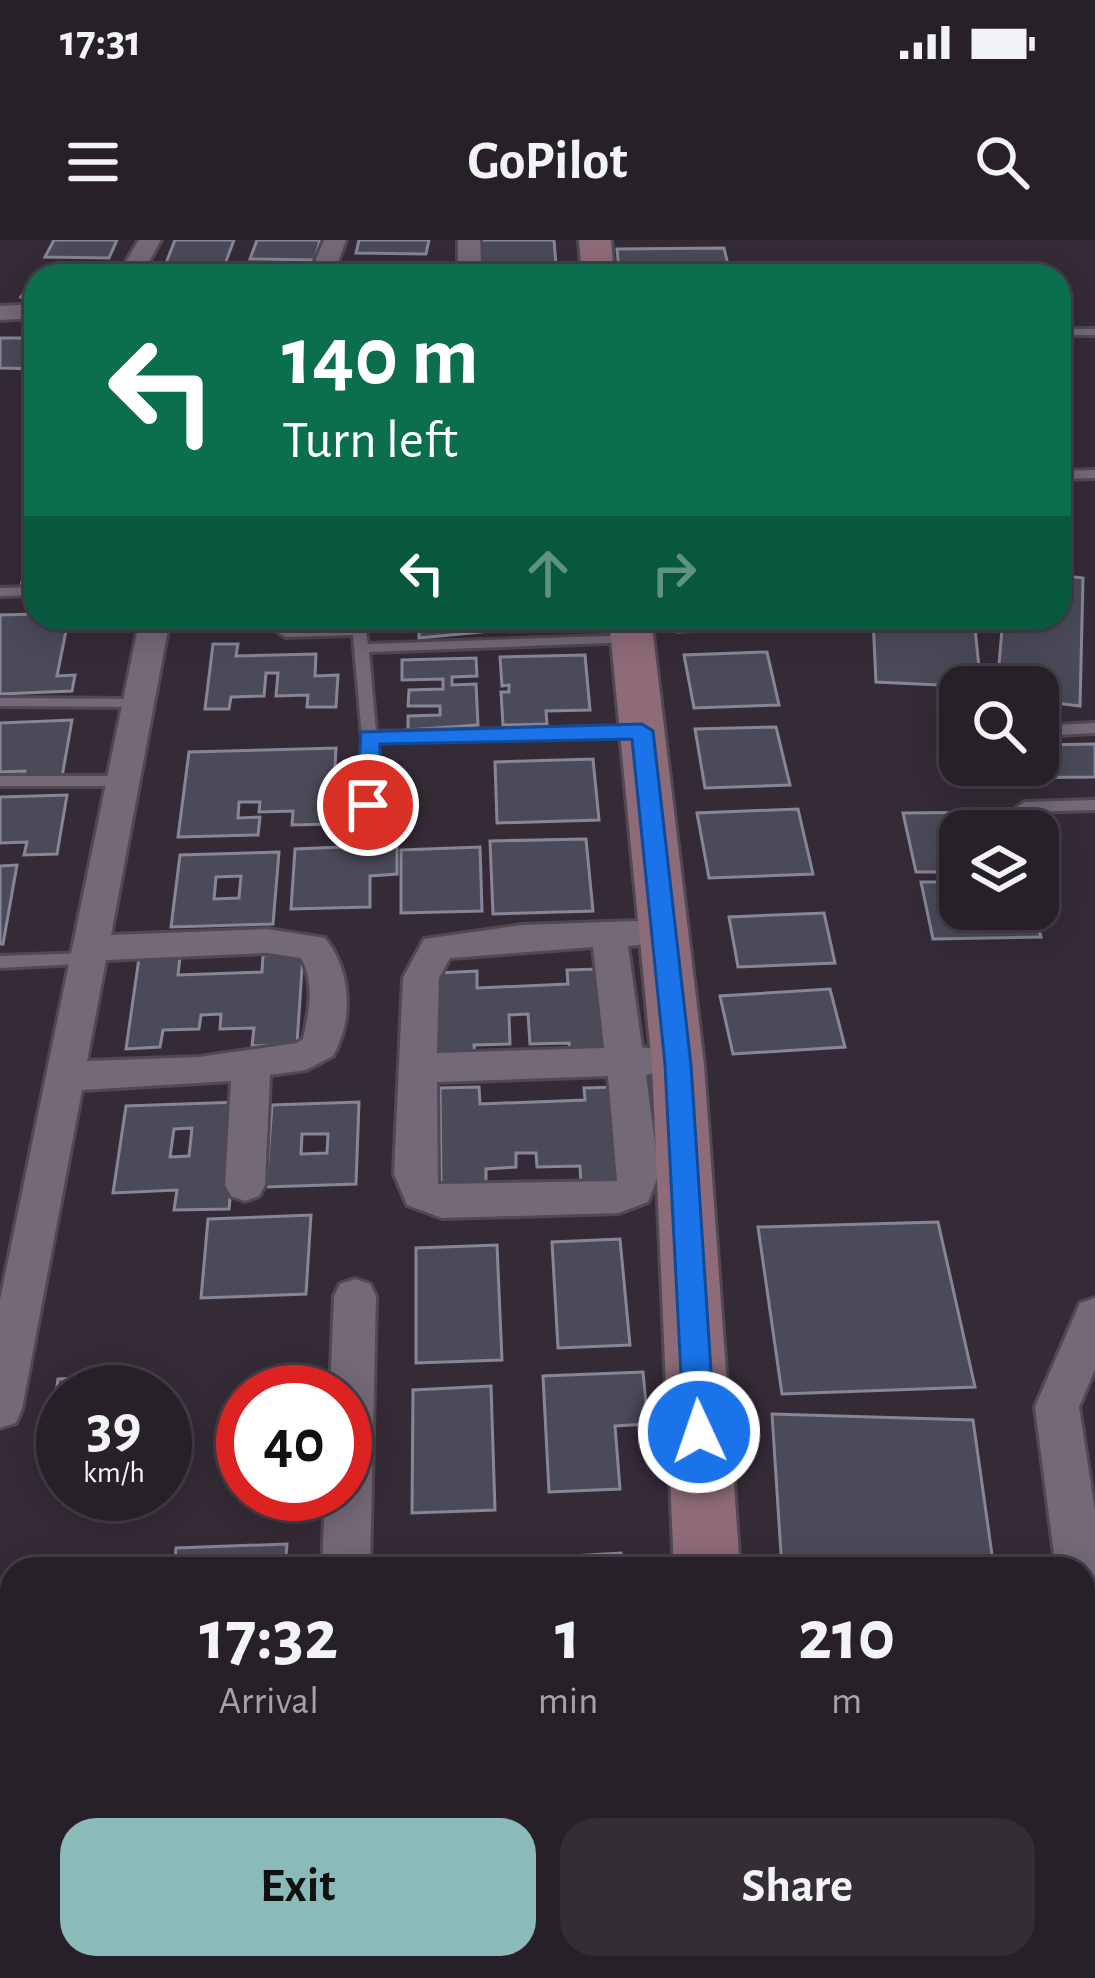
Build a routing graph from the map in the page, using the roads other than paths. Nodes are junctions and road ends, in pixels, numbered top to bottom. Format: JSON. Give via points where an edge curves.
{"nodes":[{"id":1,"x":153,"y":630,"type":"edge"},
{"id":2,"x":286,"y":630,"type":"edge"},
{"id":3,"x":604,"y":630,"type":"edge"},
{"id":4,"x":631,"y":630,"type":"edge"},
{"id":5,"x":362,"y":648,"type":"junction"},
{"id":6,"x":0,"y":701,"type":"edge"},
{"id":7,"x":138,"y":703,"type":"junction"},
{"id":8,"x":1095,"y":728,"type":"edge"},
{"id":9,"x":1059,"y":730,"type":"edge"},
{"id":10,"x":642,"y":731,"type":"junction"},
{"id":11,"x":369,"y":737,"type":"junction"},
{"id":12,"x":0,"y":781,"type":"edge"},
{"id":13,"x":123,"y":781,"type":"junction"},
{"id":14,"x":368,"y":805,"type":"dead end"},
{"id":15,"x":1095,"y":805,"type":"edge"},
{"id":16,"x":1024,"y":807,"type":"dead end"},
{"id":17,"x":664,"y":932,"type":"junction"},
{"id":18,"x":609,"y":934,"type":"junction"},
{"id":19,"x":90,"y":953,"type":"junction"},
{"id":20,"x":0,"y":962,"type":"edge"},
{"id":21,"x":651,"y":1061,"type":"junction"},
{"id":22,"x":251,"y":1063,"type":"junction"},
{"id":23,"x":416,"y":1068,"type":"junction"},
{"id":24,"x":65,"y":1076,"type":"junction"},
{"id":25,"x":244,"y":1185,"type":"dead end"},
{"id":26,"x":355,"y":1296,"type":"dead end"},
{"id":27,"x":1095,"y":1316,"type":"edge"},
{"id":28,"x":0,"y":1409,"type":"edge"},
{"id":29,"x":346,"y":1557,"type":"edge"},
{"id":30,"x":706,"y":1557,"type":"edge"},
{"id":31,"x":1078,"y":1557,"type":"edge"}],
"edges":[{"from":1,"to":7,"type":"street"},
{"from":2,"to":5,"type":"lane","via":[[360,631]]},
{"from":3,"to":5,"type":"lane"},
{"from":4,"to":10,"type":"street"},
{"from":5,"to":11,"type":"lane"},
{"from":6,"to":7,"type":"lane"},
{"from":7,"to":13,"type":"street"},
{"from":8,"to":9,"type":"lane"},
{"from":10,"to":11,"type":"lane"},
{"from":10,"to":17,"type":"street"},
{"from":11,"to":14,"type":"lane"},
{"from":12,"to":13,"type":"lane"},
{"from":13,"to":19,"type":"street"},
{"from":15,"to":16,"type":"lane"},
{"from":17,"to":18,"type":"street"},
{"from":17,"to":21,"type":"street"},
{"from":18,"to":21,"type":"street"},
{"from":18,"to":23,"type":"street","via":[[437,948],[421,978]]},
{"from":19,"to":20,"type":"lane"},
{"from":19,"to":22,"type":"street","via":[[267,941],[311,947],[327,971],[320,1046],[306,1056]]},
{"from":19,"to":24,"type":"street"},
{"from":21,"to":23,"type":"street"},
{"from":21,"to":23,"type":"street","via":[[639,1174],[634,1191],[619,1197],[442,1202],[421,1194],[414,1174]]},
{"from":21,"to":30,"type":"street"},
{"from":22,"to":24,"type":"street"},
{"from":22,"to":25,"type":"street"},
{"from":24,"to":28,"type":"street"},
{"from":26,"to":29,"type":"street"},
{"from":27,"to":31,"type":"street","via":[[1057,1407]]}]}
